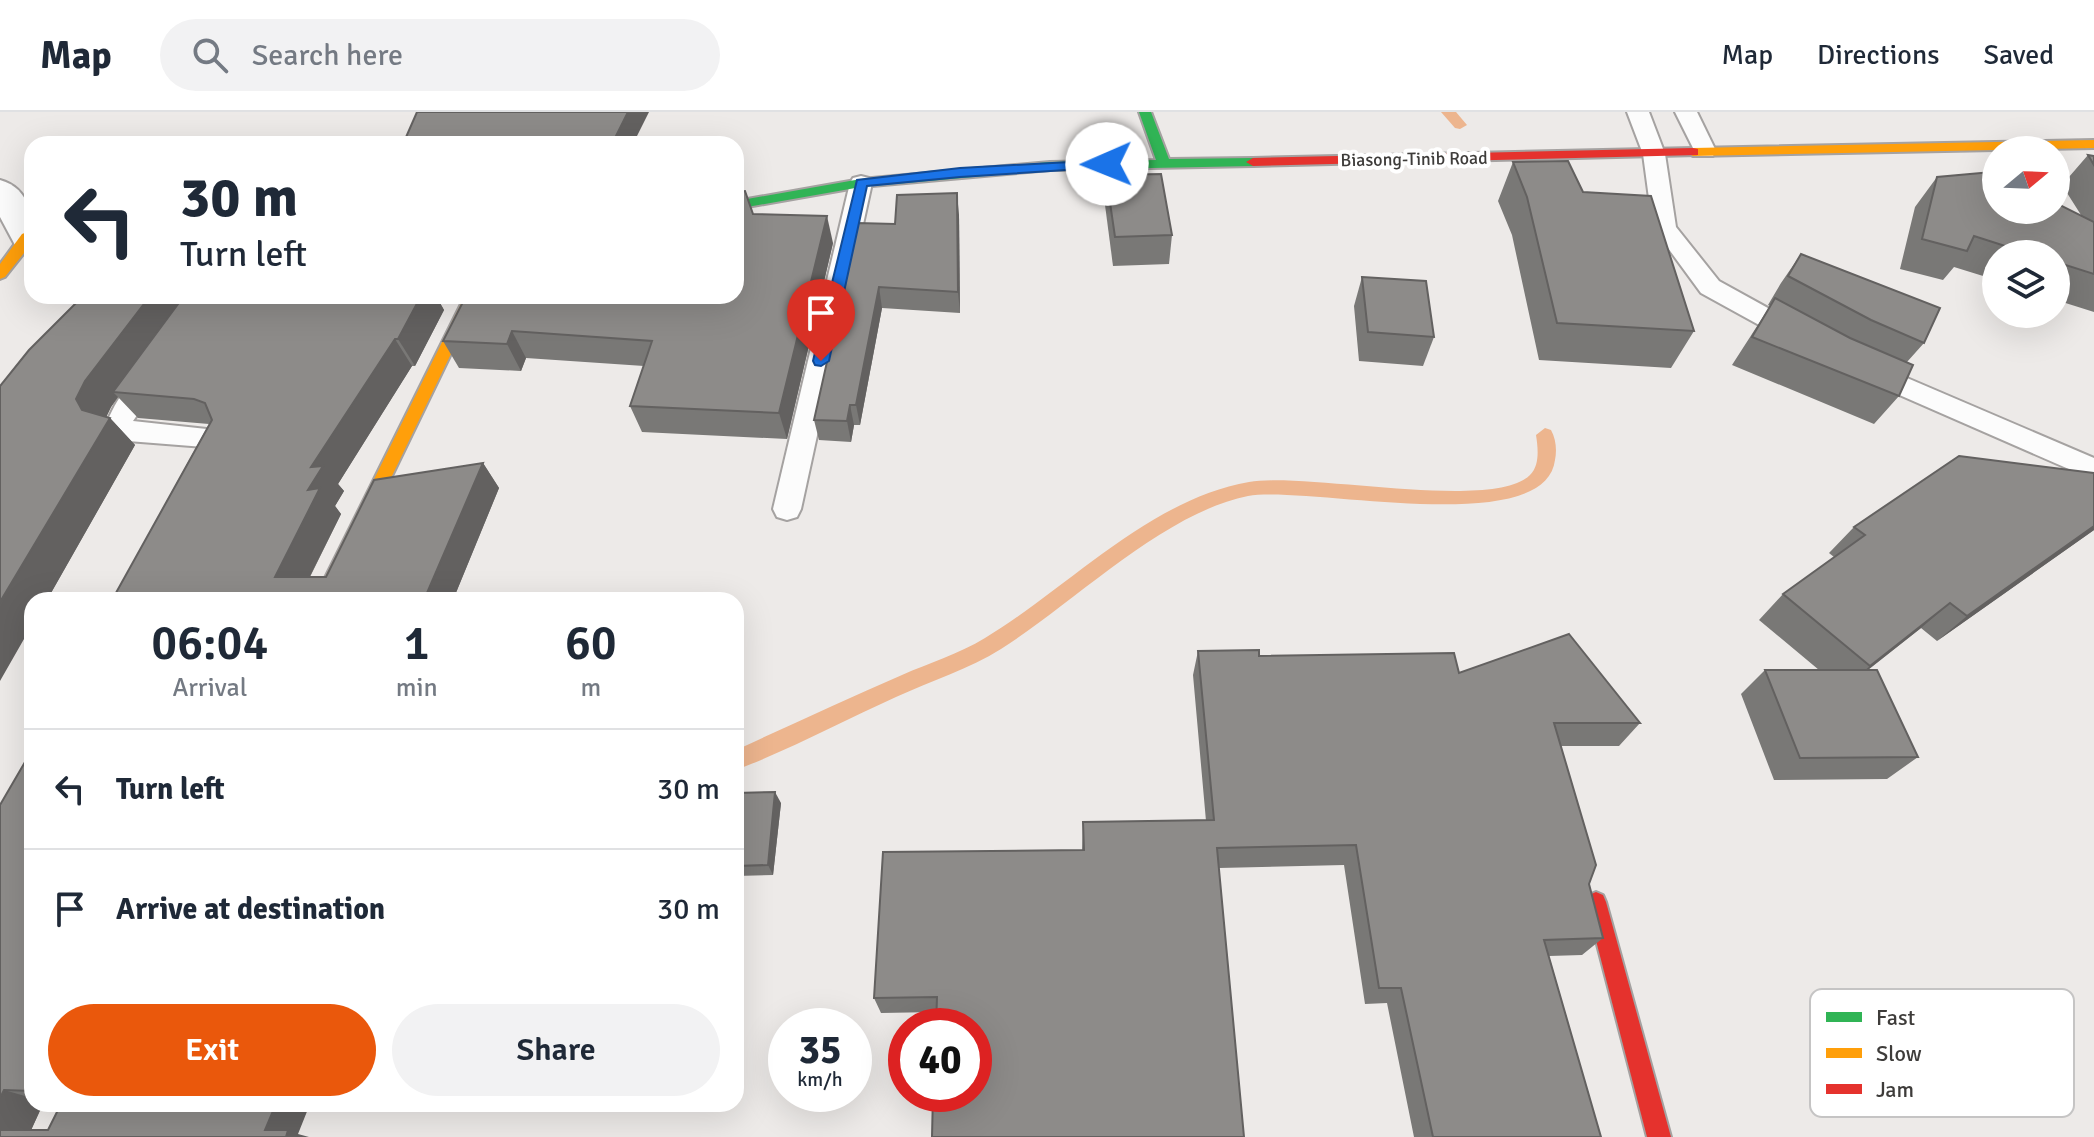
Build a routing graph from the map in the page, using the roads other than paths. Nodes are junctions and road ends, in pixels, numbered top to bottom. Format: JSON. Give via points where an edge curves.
{"nodes":[{"id":1,"x":1145,"y":112,"type":"edge"},
{"id":2,"x":1638,"y":112,"type":"edge"},
{"id":3,"x":1686,"y":112,"type":"edge"},
{"id":4,"x":2094,"y":144,"type":"edge"},
{"id":5,"x":1705,"y":151,"type":"junction"},
{"id":6,"x":1654,"y":154,"type":"junction"},
{"id":7,"x":1164,"y":163,"type":"junction"},
{"id":8,"x":861,"y":183,"type":"junction"},
{"id":9,"x":0,"y":191,"type":"edge"},
{"id":10,"x":744,"y":204,"type":"edge"},
{"id":11,"x":24,"y":228,"type":"edge"},
{"id":12,"x":24,"y":243,"type":"edge"},
{"id":13,"x":0,"y":274,"type":"edge"},
{"id":14,"x":468,"y":304,"type":"edge"},
{"id":15,"x":1813,"y":344,"type":"edge"},
{"id":16,"x":166,"y":356,"type":"edge"},
{"id":17,"x":1838,"y":358,"type":"edge"},
{"id":18,"x":2094,"y":470,"type":"edge"},
{"id":19,"x":196,"y":489,"type":"edge"},
{"id":20,"x":787,"y":509,"type":"dead end"},
{"id":21,"x":327,"y":592,"type":"edge"},
{"id":22,"x":1596,"y":902,"type":"edge"},
{"id":23,"x":1659,"y":1137,"type":"edge"}],
"edges":[{"from":1,"to":7,"type":"street"},
{"from":2,"to":6,"type":"lane"},
{"from":3,"to":5,"type":"lane"},
{"from":4,"to":5,"type":"street","name":"Biasong-Tinib Road"},
{"from":5,"to":6,"type":"street","name":"Biasong-Tinib Road"},
{"from":6,"to":7,"type":"street","name":"Biasong-Tinib Road"},
{"from":6,"to":15,"type":"lane","via":[[1665,228],[1710,287]]},
{"from":7,"to":8,"type":"street","name":"Biasong-Tinib Road","via":[[1050,166]]},
{"from":8,"to":10,"type":"street","name":"Biasong-Tinib Road"},
{"from":8,"to":20,"type":"lane"},
{"from":9,"to":11,"type":"street"},
{"from":12,"to":13,"type":"street"},
{"from":14,"to":21,"type":"street"},
{"from":16,"to":19,"type":"lane","via":[[118,427],[216,438],[219,445]]},
{"from":17,"to":18,"type":"lane"},
{"from":22,"to":23,"type":"street"}]}
